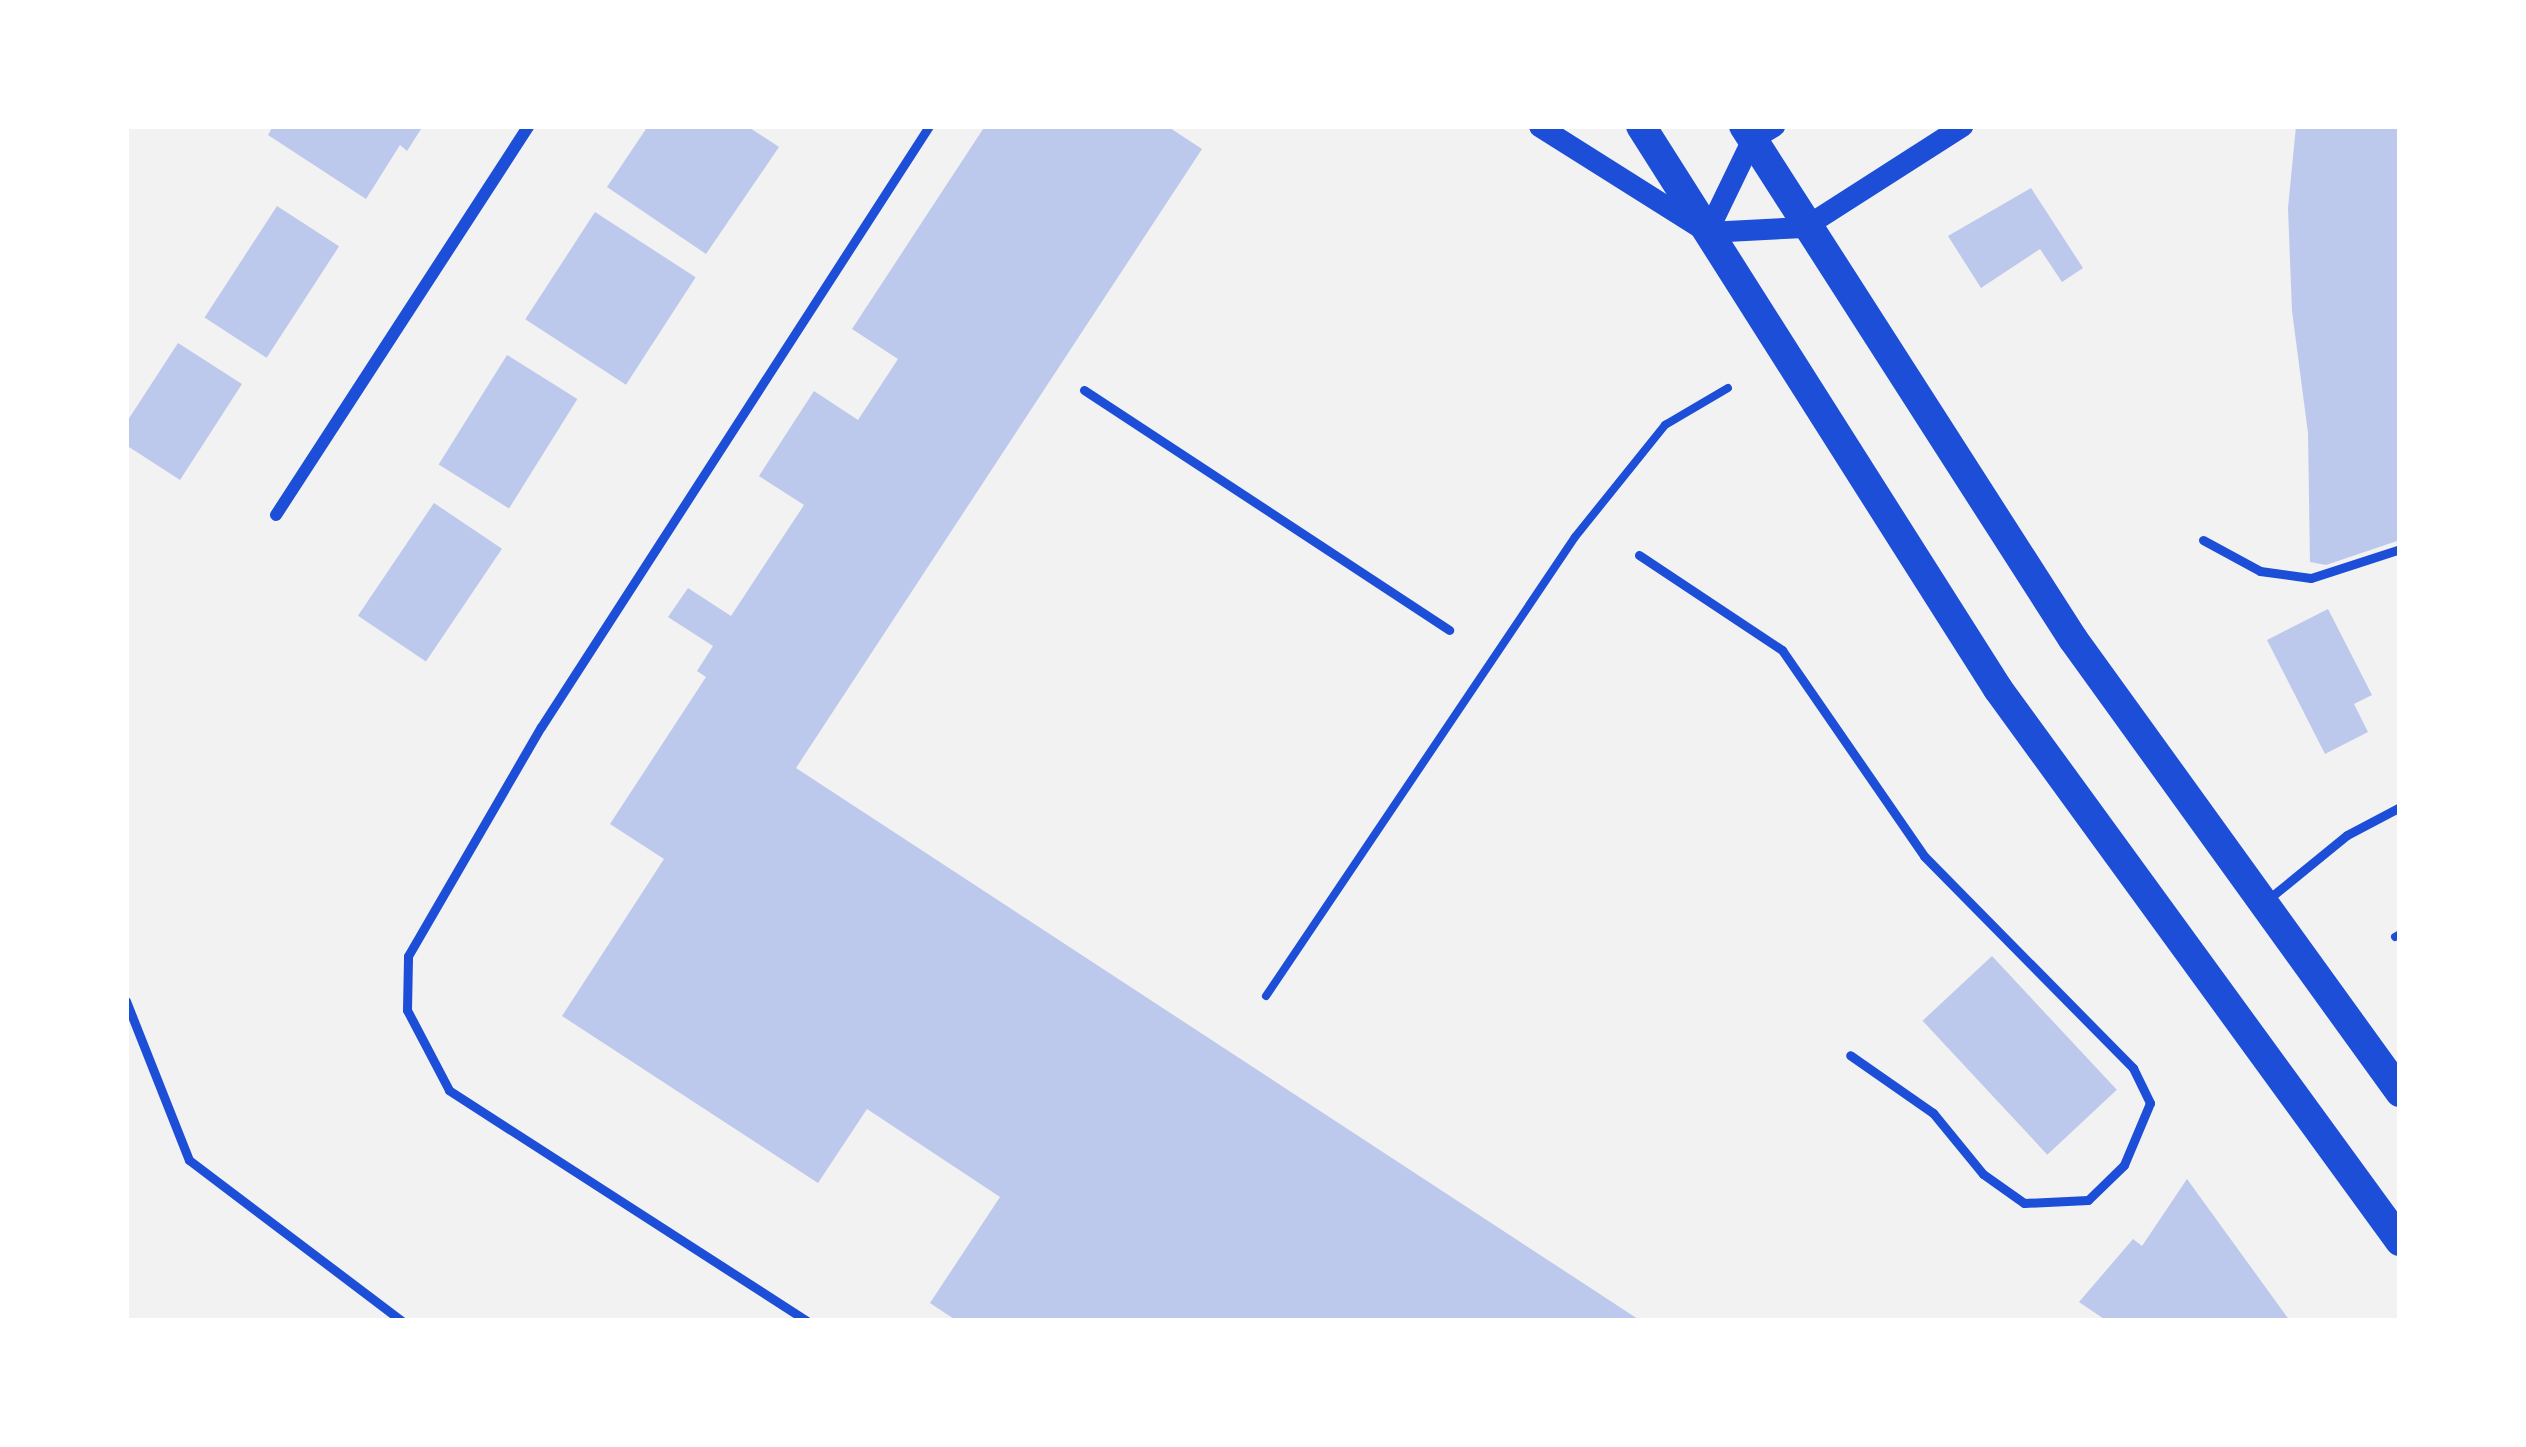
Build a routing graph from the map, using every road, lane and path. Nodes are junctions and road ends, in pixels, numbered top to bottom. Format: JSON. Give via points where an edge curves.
{"nodes":[{"id":1,"x":529,"y":126,"type":"edge"},
{"id":2,"x":929,"y":126,"type":"edge"},
{"id":3,"x":1539,"y":126,"type":"edge"},
{"id":4,"x":1641,"y":126,"type":"edge"},
{"id":5,"x":1962,"y":126,"type":"edge"},
{"id":6,"x":1757,"y":130,"type":"edge"},
{"id":7,"x":1804,"y":227,"type":"junction"},
{"id":8,"x":1707,"y":232,"type":"junction"},
{"id":9,"x":1728,"y":388,"type":"dead end"},
{"id":10,"x":1084,"y":390,"type":"dead end"},
{"id":11,"x":276,"y":515,"type":"dead end"},
{"id":12,"x":2203,"y":540,"type":"dead end"},
{"id":13,"x":2400,"y":549,"type":"edge"},
{"id":14,"x":1639,"y":555,"type":"dead end"},
{"id":15,"x":1449,"y":630,"type":"dead end"},
{"id":16,"x":2400,"y":807,"type":"edge"},
{"id":17,"x":2262,"y":905,"type":"junction"},
{"id":18,"x":1266,"y":996,"type":"dead end"},
{"id":19,"x":126,"y":1001,"type":"edge"},
{"id":20,"x":1850,"y":1055,"type":"dead end"},
{"id":21,"x":2400,"y":1092,"type":"edge"},
{"id":22,"x":2400,"y":1241,"type":"edge"},
{"id":23,"x":401,"y":1321,"type":"edge"},
{"id":24,"x":808,"y":1321,"type":"edge"}],
"edges":[{"from":1,"to":11,"type":"street"},
{"from":2,"to":24,"type":"lane","via":[[542,727],[408,956],[407,1010],[449,1090]]},
{"from":3,"to":8,"type":"street"},
{"from":4,"to":8,"type":"main road"},
{"from":5,"to":7,"type":"street"},
{"from":6,"to":7,"type":"main road"},
{"from":6,"to":8,"type":"street"},
{"from":7,"to":8,"type":"street"},
{"from":7,"to":17,"type":"main road","via":[[2073,638]]},
{"from":8,"to":22,"type":"main road","via":[[1998,688]]},
{"from":9,"to":18,"type":"path","via":[[1665,425],[1575,537]]},
{"from":10,"to":15,"type":"lane"},
{"from":12,"to":13,"type":"lane","via":[[2260,571],[2311,578]]},
{"from":14,"to":20,"type":"lane","via":[[1782,650],[1924,856],[2145,1084],[2150,1102],[2124,1166],[2088,1200],[2024,1203],[1983,1174],[1933,1113]]},
{"from":16,"to":17,"type":"lane","via":[[2347,835]]},
{"from":17,"to":21,"type":"main road"},
{"from":19,"to":23,"type":"lane","via":[[189,1160]]}]}
